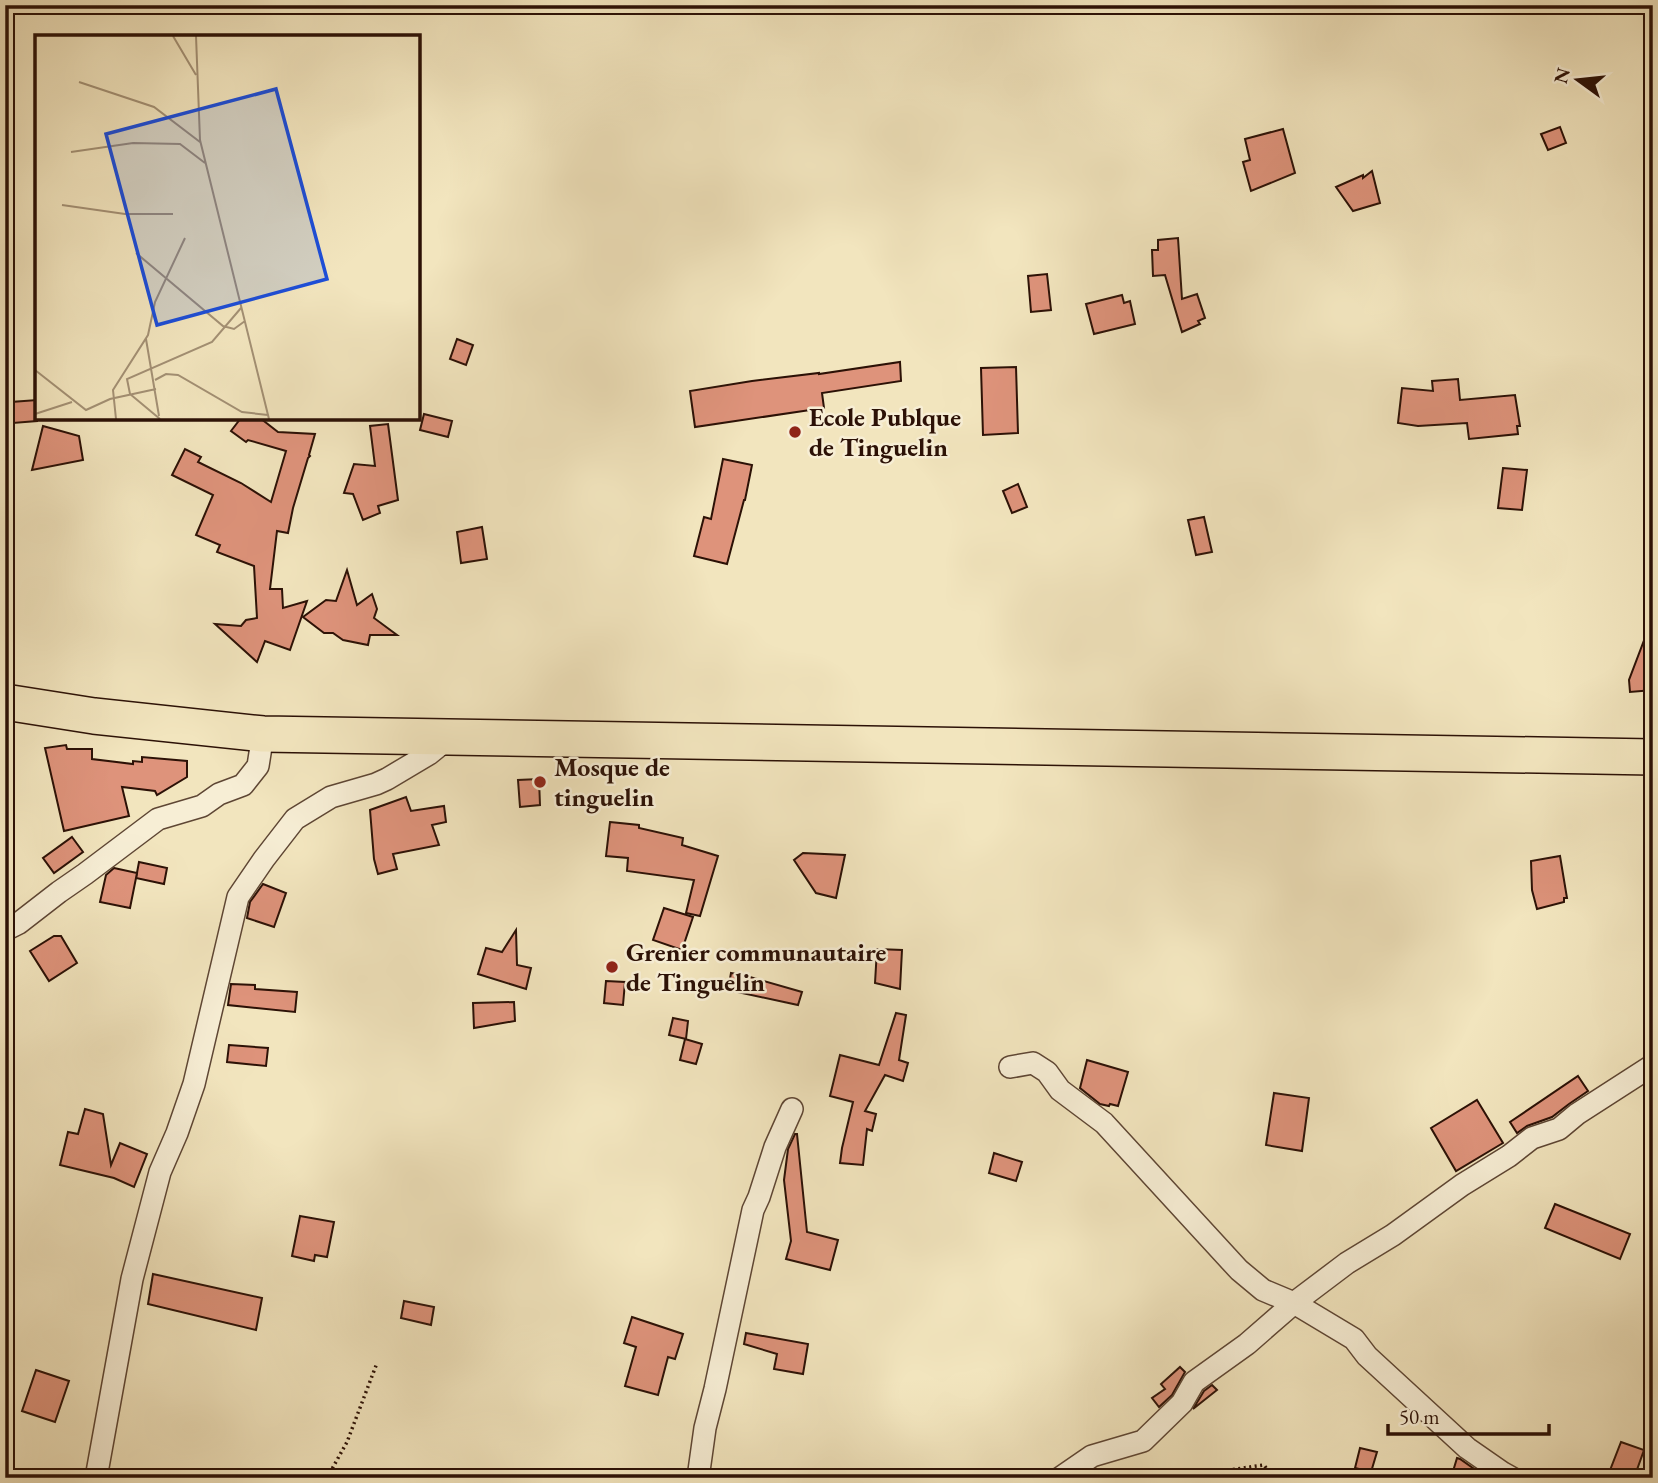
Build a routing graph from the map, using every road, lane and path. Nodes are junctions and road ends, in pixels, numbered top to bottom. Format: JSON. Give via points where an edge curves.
{"nodes":[{"id":1,"x":5,"y":702,"type":"edge"},
{"id":2,"x":263,"y":734,"type":"junction"},
{"id":3,"x":450,"y":737,"type":"junction"},
{"id":4,"x":1653,"y":757,"type":"edge"},
{"id":5,"x":5,"y":930,"type":"edge"},
{"id":6,"x":1653,"y":1065,"type":"edge"},
{"id":7,"x":1010,"y":1067,"type":"dead end"},
{"id":8,"x":792,"y":1109,"type":"dead end"},
{"id":9,"x":1294,"y":1303,"type":"junction"},
{"id":10,"x":377,"y":1363,"type":"dead end"},
{"id":11,"x":96,"y":1478,"type":"edge"},
{"id":12,"x":327,"y":1478,"type":"edge"},
{"id":13,"x":698,"y":1478,"type":"edge"},
{"id":14,"x":1060,"y":1478,"type":"edge"},
{"id":15,"x":1173,"y":1478,"type":"edge"},
{"id":16,"x":1273,"y":1478,"type":"edge"},
{"id":17,"x":1512,"y":1478,"type":"edge"}],
"edges":[{"from":1,"to":2,"type":"main road"},
{"from":2,"to":3,"type":"main road"},
{"from":2,"to":5,"type":"street","via":[[258,766],[243,785],[202,806],[158,819]]},
{"from":3,"to":4,"type":"main road"},
{"from":3,"to":11,"type":"street","via":[[376,785],[331,797],[295,819],[238,897],[194,1084],[160,1172],[132,1279]]},
{"from":6,"to":9,"type":"street","via":[[1559,1129],[1532,1138]]},
{"from":7,"to":9,"type":"street","via":[[1033,1063],[1047,1072],[1060,1090],[1104,1123],[1239,1270],[1263,1290]]},
{"from":8,"to":13,"type":"street","via":[[753,1210]]},
{"from":9,"to":14,"type":"street","via":[[1194,1382],[1182,1403],[1143,1441],[1092,1457]]},
{"from":9,"to":17,"type":"street","via":[[1353,1339],[1467,1448]]},
{"from":10,"to":12,"type":"path","via":[[347,1442]]},
{"from":15,"to":16,"type":"path","via":[[1264,1465]]}]}
